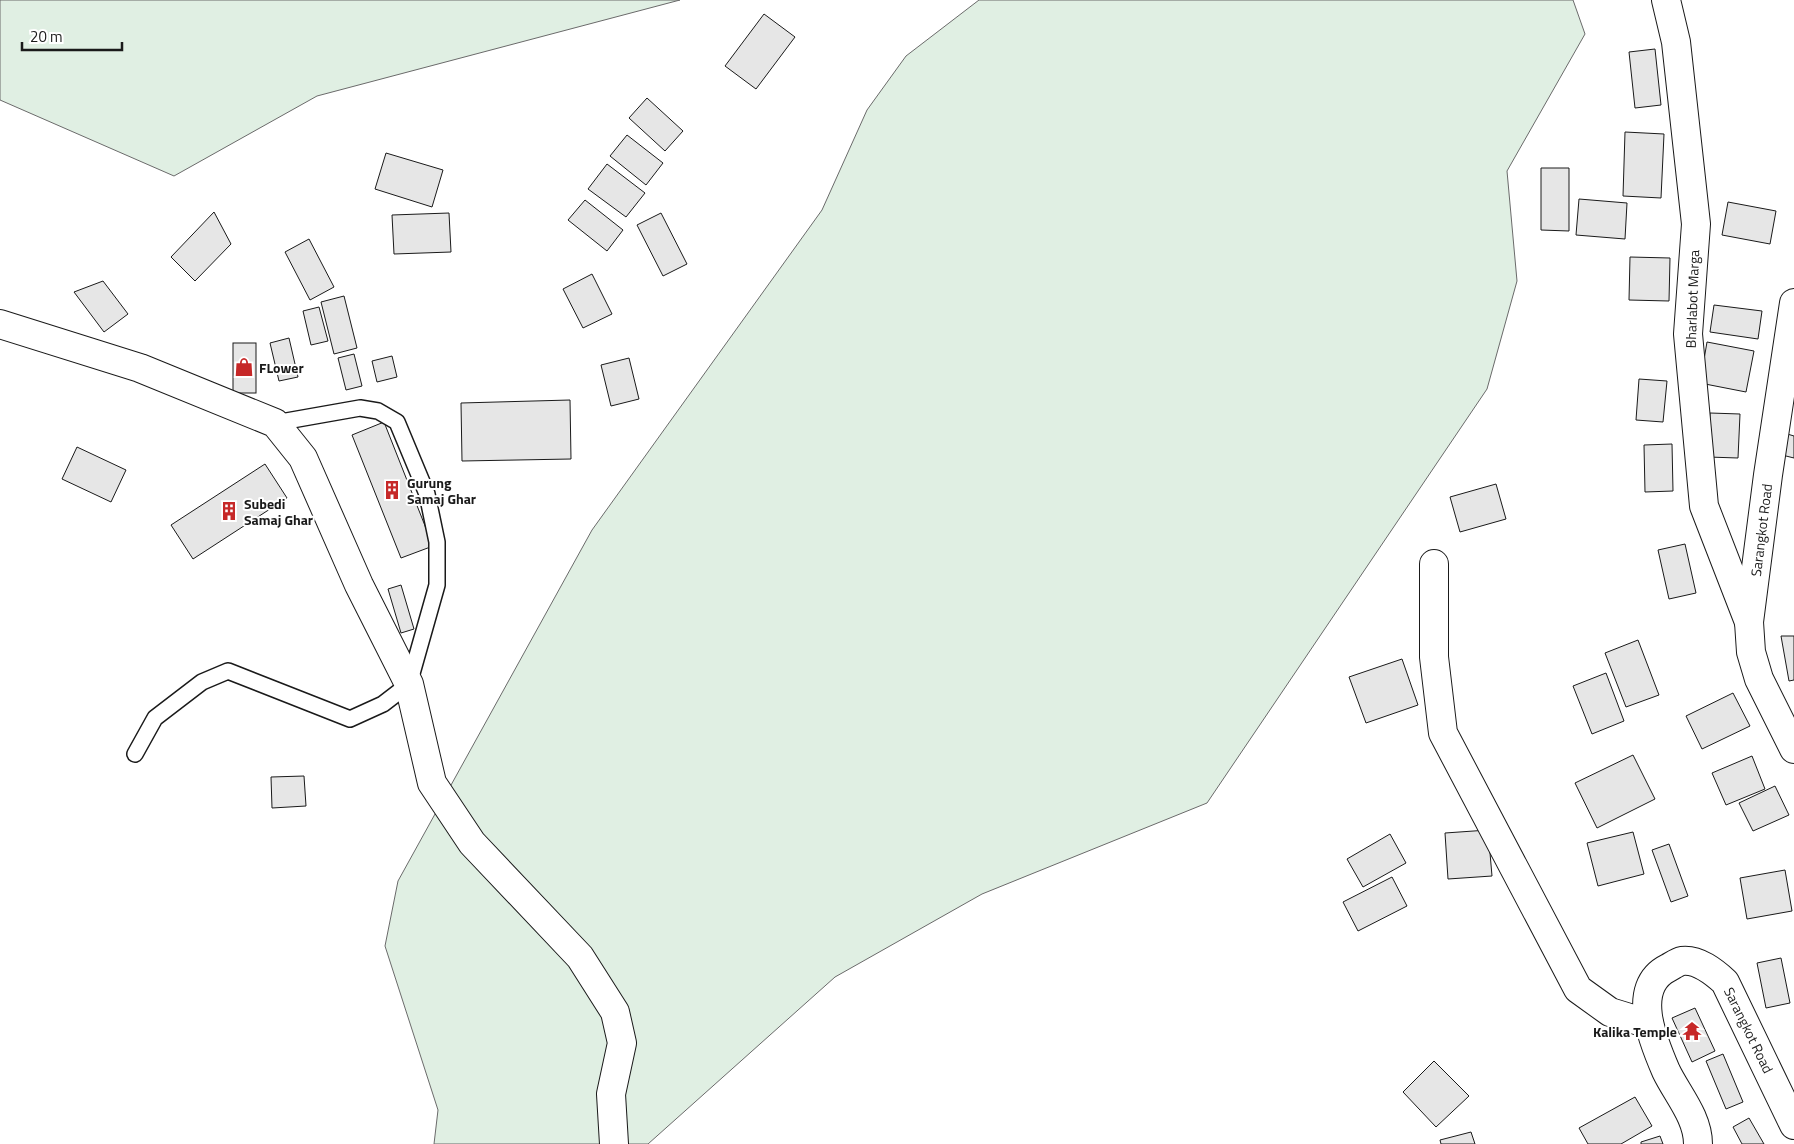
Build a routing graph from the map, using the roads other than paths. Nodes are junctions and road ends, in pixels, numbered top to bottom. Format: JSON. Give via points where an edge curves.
{"nodes":[{"id":1,"x":1666,"y":0,"type":"edge"},
{"id":2,"x":1794,"y":303,"type":"edge"},
{"id":3,"x":0,"y":324,"type":"edge"},
{"id":4,"x":275,"y":423,"type":"junction"},
{"id":5,"x":1434,"y":564,"type":"dead end"},
{"id":6,"x":1749,"y":622,"type":"junction"},
{"id":7,"x":409,"y":684,"type":"junction"},
{"id":8,"x":1794,"y":749,"type":"edge"},
{"id":9,"x":134,"y":754,"type":"dead end"},
{"id":10,"x":1649,"y":1024,"type":"junction"},
{"id":11,"x":1794,"y":1124,"type":"edge"},
{"id":12,"x":614,"y":1144,"type":"edge"},
{"id":13,"x":1698,"y":1144,"type":"edge"}],
"edges":[{"from":1,"to":6,"type":"street","name":"Bharlabot Marga","via":[[1676,42],[1696,224],[1688,334],[1704,506]]},
{"from":2,"to":6,"type":"street","name":"Sarangkot Road"},
{"from":3,"to":4,"type":"street","via":[[140,368]]},
{"from":4,"to":7,"type":"street","via":[[303,458],[359,585]]},
{"from":4,"to":7,"type":"lane","via":[[360,408],[378,410],[397,422],[427,494],[437,542],[437,585]]},
{"from":5,"to":10,"type":"street","via":[[1434,657],[1443,733],[1578,989],[1610,1012]]},
{"from":6,"to":8,"type":"street","name":"Sarangkot Road","via":[[1751,652],[1760,679]]},
{"from":7,"to":9,"type":"lane","via":[[382,704],[350,719],[228,671],[202,682],[155,718]]},
{"from":7,"to":12,"type":"street","via":[[432,783],[472,844],[580,957],[616,1012],[622,1043],[611,1094]]},
{"from":10,"to":11,"type":"street","name":"Sarangkot Road","via":[[1647,995],[1657,974],[1682,961],[1707,966],[1725,982]]},
{"from":10,"to":13,"type":"street","name":"Sarangkot Road","via":[[1667,1072],[1684,1102]]}]}
